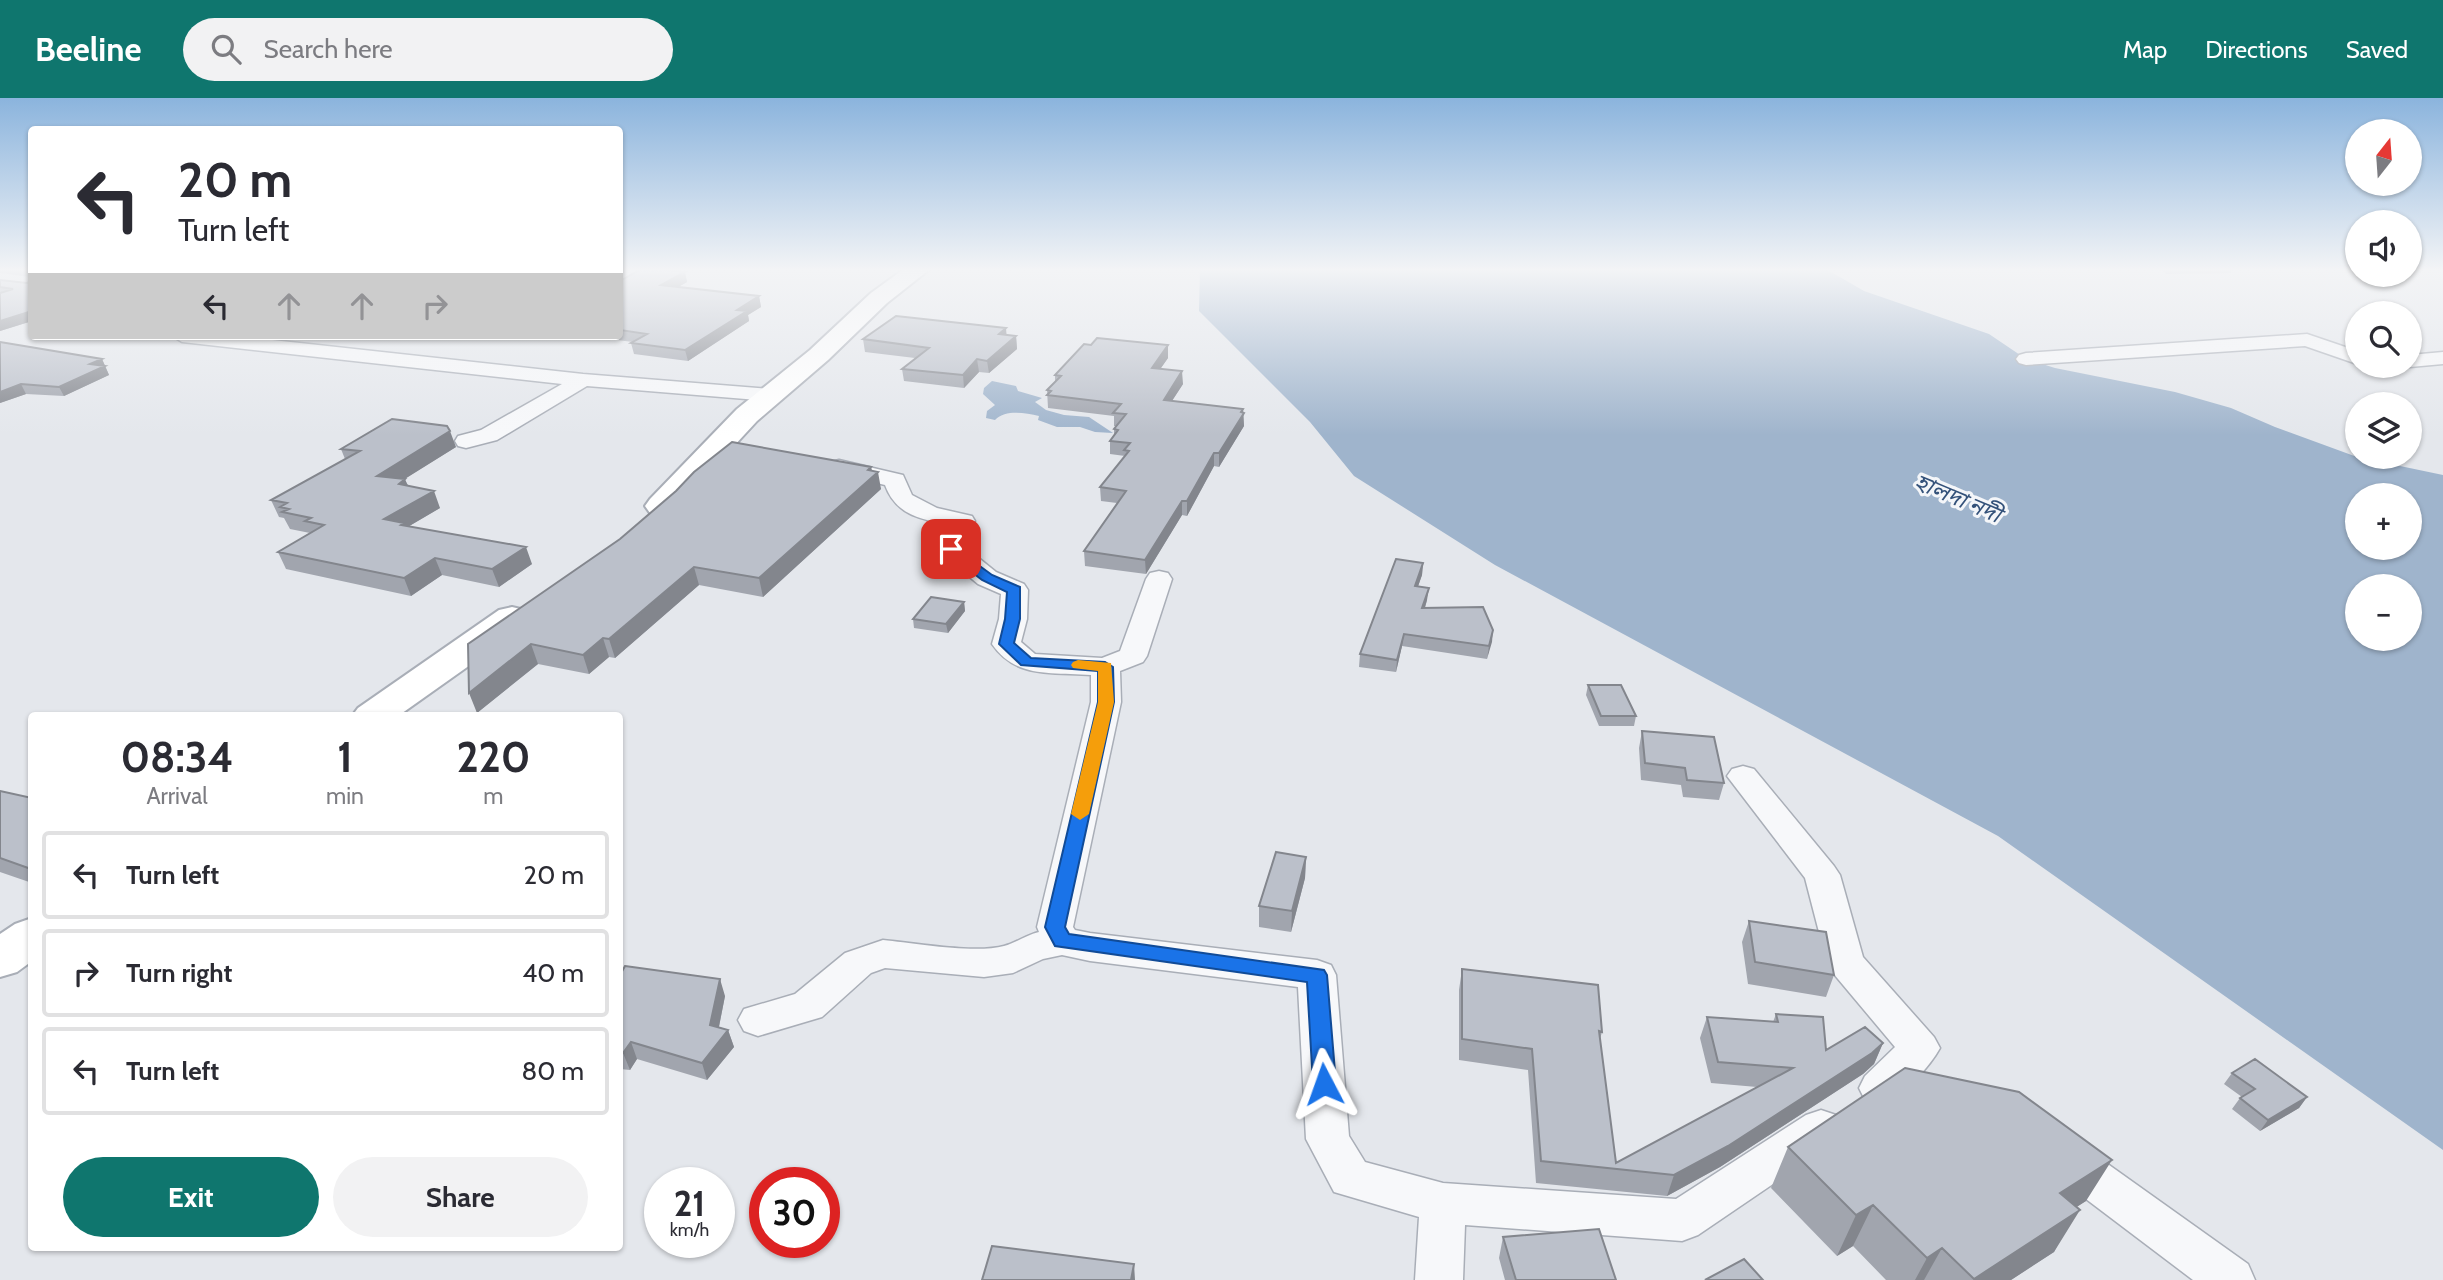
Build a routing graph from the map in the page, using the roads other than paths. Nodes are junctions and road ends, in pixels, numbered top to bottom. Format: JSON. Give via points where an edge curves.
{"nodes":[{"id":1,"x":851,"y":324,"type":"edge"},
{"id":2,"x":218,"y":340,"type":"edge"},
{"id":3,"x":2345,"y":354,"type":"edge"},
{"id":4,"x":2443,"y":358,"type":"edge"},
{"id":5,"x":2026,"y":359,"type":"dead end"},
{"id":6,"x":2422,"y":360,"type":"edge"},
{"id":7,"x":583,"y":380,"type":"junction"},
{"id":8,"x":769,"y":395,"type":"junction"},
{"id":9,"x":466,"y":442,"type":"dead end"},
{"id":10,"x":817,"y":463,"type":"edge"},
{"id":11,"x":640,"y":524,"type":"edge"},
{"id":12,"x":1159,"y":579,"type":"dead end"},
{"id":13,"x":537,"y":601,"type":"edge"},
{"id":14,"x":1105,"y":667,"type":"junction"},
{"id":15,"x":378,"y":712,"type":"edge"},
{"id":16,"x":1743,"y":776,"type":"dead end"},
{"id":17,"x":28,"y":939,"type":"edge"},
{"id":18,"x":1062,"y":941,"type":"junction"},
{"id":19,"x":0,"y":959,"type":"edge"},
{"id":20,"x":758,"y":1020,"type":"dead end"},
{"id":21,"x":1880,"y":1088,"type":"junction"},
{"id":22,"x":1919,"y":1096,"type":"edge"},
{"id":23,"x":2031,"y":1132,"type":"edge"},
{"id":24,"x":1443,"y":1203,"type":"junction"},
{"id":25,"x":1439,"y":1280,"type":"edge"},
{"id":26,"x":2231,"y":1280,"type":"edge"}],
"edges":[{"from":1,"to":8,"type":"street"},
{"from":2,"to":7,"type":"street"},
{"from":3,"to":5,"type":"street","via":[[2307,340]]},
{"from":4,"to":6,"type":"street"},
{"from":7,"to":8,"type":"street"},
{"from":7,"to":9,"type":"street","via":[[489,435]]},
{"from":8,"to":11,"type":"street","via":[[747,415],[732,449]]},
{"from":10,"to":14,"type":"street","via":[[895,480],[902,499],[929,514],[963,521],[951,549],[987,578],[1015,590],[1006,644],[1027,662]]},
{"from":12,"to":14,"type":"street","via":[[1133,656]]},
{"from":13,"to":15,"type":"street"},
{"from":14,"to":18,"type":"street","via":[[1106,702],[1055,927]]},
{"from":16,"to":21,"type":"street","via":[[1822,875],[1846,963],[1920,1048]]},
{"from":17,"to":19,"type":"street"},
{"from":18,"to":20,"type":"street","via":[[1033,947],[1013,959],[984,963],[883,954],[859,963],[808,1006]]},
{"from":18,"to":24,"type":"street","via":[[1317,975],[1328,1139],[1350,1178]]},
{"from":21,"to":22,"type":"street"},
{"from":21,"to":24,"type":"street","via":[[1682,1220]]},
{"from":23,"to":26,"type":"street"},
{"from":24,"to":25,"type":"street"}]}
